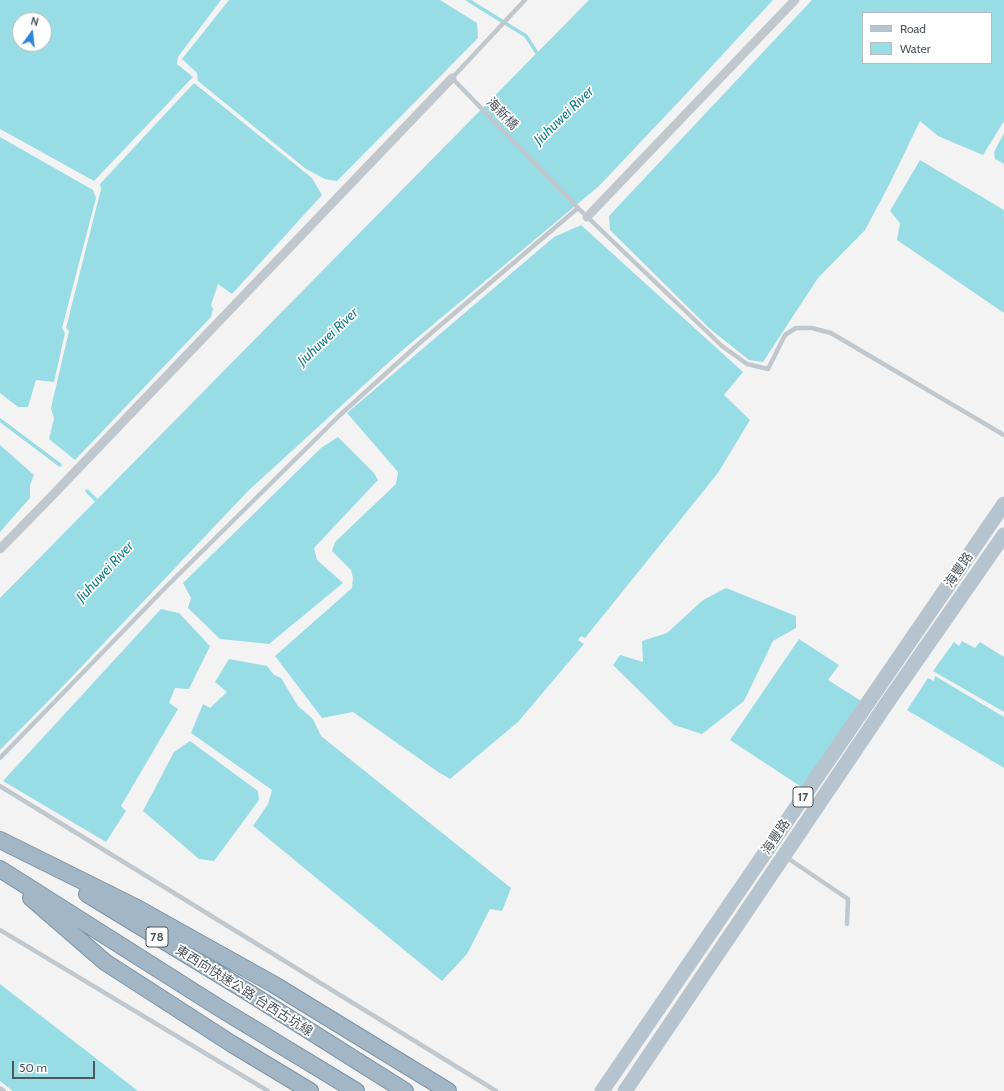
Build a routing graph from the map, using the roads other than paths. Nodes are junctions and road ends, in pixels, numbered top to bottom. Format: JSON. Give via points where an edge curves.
{"nodes":[{"id":1,"x":525,"y":0,"type":"edge"},
{"id":2,"x":794,"y":0,"type":"edge"},
{"id":3,"x":452,"y":78,"type":"junction"},
{"id":4,"x":578,"y":208,"type":"junction"},
{"id":5,"x":587,"y":217,"type":"junction"},
{"id":6,"x":1004,"y":435,"type":"edge"},
{"id":7,"x":1004,"y":504,"type":"edge"},
{"id":8,"x":1004,"y":535,"type":"edge"},
{"id":9,"x":0,"y":548,"type":"edge"},
{"id":10,"x":0,"y":758,"type":"edge"},
{"id":11,"x":0,"y":786,"type":"edge"},
{"id":12,"x":0,"y":840,"type":"edge"},
{"id":13,"x":785,"y":856,"type":"junction"},
{"id":14,"x":0,"y":870,"type":"edge"},
{"id":15,"x":846,"y":924,"type":"dead end"},
{"id":16,"x":0,"y":930,"type":"edge"},
{"id":17,"x":0,"y":1088,"type":"edge"},
{"id":18,"x":4,"y":1091,"type":"edge"},
{"id":19,"x":268,"y":1091,"type":"edge"},
{"id":20,"x":310,"y":1091,"type":"edge"},
{"id":21,"x":356,"y":1091,"type":"edge"},
{"id":22,"x":405,"y":1091,"type":"edge"},
{"id":23,"x":448,"y":1091,"type":"edge"},
{"id":24,"x":496,"y":1091,"type":"edge"},
{"id":25,"x":602,"y":1091,"type":"edge"},
{"id":26,"x":625,"y":1091,"type":"edge"}],
"edges":[{"from":1,"to":3,"type":"lane"},
{"from":2,"to":5,"type":"street"},
{"from":3,"to":4,"type":"lane","name":"海新橋"},
{"from":3,"to":9,"type":"street"},
{"from":4,"to":5,"type":"lane","name":"海新橋"},
{"from":4,"to":10,"type":"lane","via":[[340,415],[164,588]]},
{"from":5,"to":6,"type":"lane","name":"海新橋","via":[[722,346],[747,364],[768,369],[785,335],[796,328],[812,328],[831,333]]},
{"from":7,"to":25,"type":"main road","name":"海豐路","number":"17"},
{"from":8,"to":13,"type":"main road","name":"海豐路","number":"17"},
{"from":11,"to":24,"type":"lane"},
{"from":12,"to":22,"type":"highway","name":"東西向快速公路 台西古坑線","number":"78"},
{"from":12,"to":23,"type":"highway","via":[[137,908],[273,984]]},
{"from":13,"to":15,"type":"lane","via":[[848,899]]},
{"from":13,"to":26,"type":"main road","name":"海豐路","number":"17"},
{"from":14,"to":20,"type":"highway","via":[[105,962]]},
{"from":14,"to":21,"type":"highway","name":"東西向快速公路 台西古坑線","number":"78"},
{"from":16,"to":19,"type":"lane"},
{"from":17,"to":18,"type":"lane"}]}
